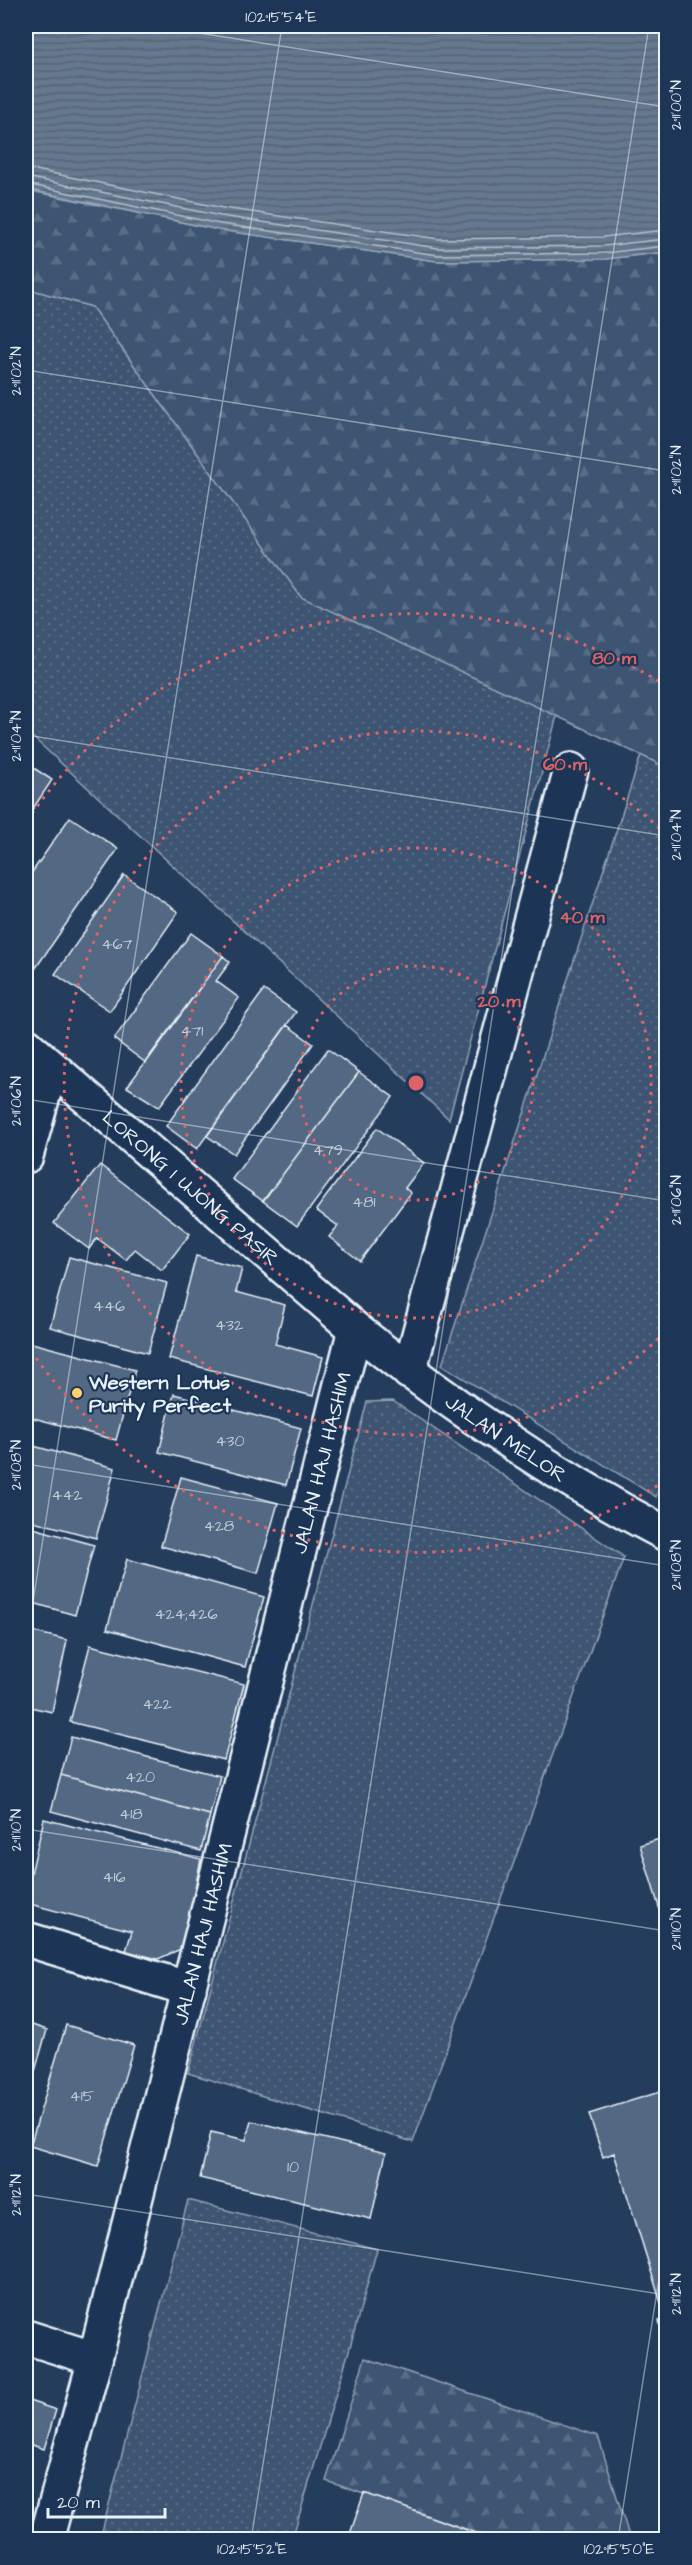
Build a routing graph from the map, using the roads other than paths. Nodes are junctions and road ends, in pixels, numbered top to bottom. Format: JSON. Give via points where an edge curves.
{"nodes":[{"id":1,"x":571,"y":770,"type":"dead end"},
{"id":2,"x":26,"y":1045,"type":"edge"},
{"id":3,"x":51,"y":1067,"type":"junction"},
{"id":4,"x":26,"y":1156,"type":"edge"},
{"id":5,"x":355,"y":1329,"type":"junction"},
{"id":6,"x":409,"y":1372,"type":"junction"},
{"id":7,"x":666,"y":1534,"type":"edge"},
{"id":8,"x":26,"y":1939,"type":"edge"},
{"id":9,"x":189,"y":1989,"type":"junction"},
{"id":10,"x":26,"y":2337,"type":"edge"},
{"id":11,"x":95,"y":2359,"type":"junction"},
{"id":12,"x":46,"y":2540,"type":"edge"}],
"edges":[{"from":1,"to":6,"type":"street"},
{"from":2,"to":3,"type":"street","name":"LORONG 1 UJONG PASIR"},
{"from":3,"to":4,"type":"street"},
{"from":3,"to":5,"type":"street","name":"LORONG 1 UJONG PASIR"},
{"from":5,"to":6,"type":"street","name":"JALAN MELOR"},
{"from":5,"to":9,"type":"street","name":"JALAN HAJI HASHIM"},
{"from":6,"to":7,"type":"street","name":"JALAN MELOR","via":[[520,1447]]},
{"from":8,"to":9,"type":"street"},
{"from":9,"to":11,"type":"street","name":"JALAN HAJI HASHIM"},
{"from":10,"to":11,"type":"street"},
{"from":11,"to":12,"type":"street","name":"JALAN HAJI HASHIM"}]}
